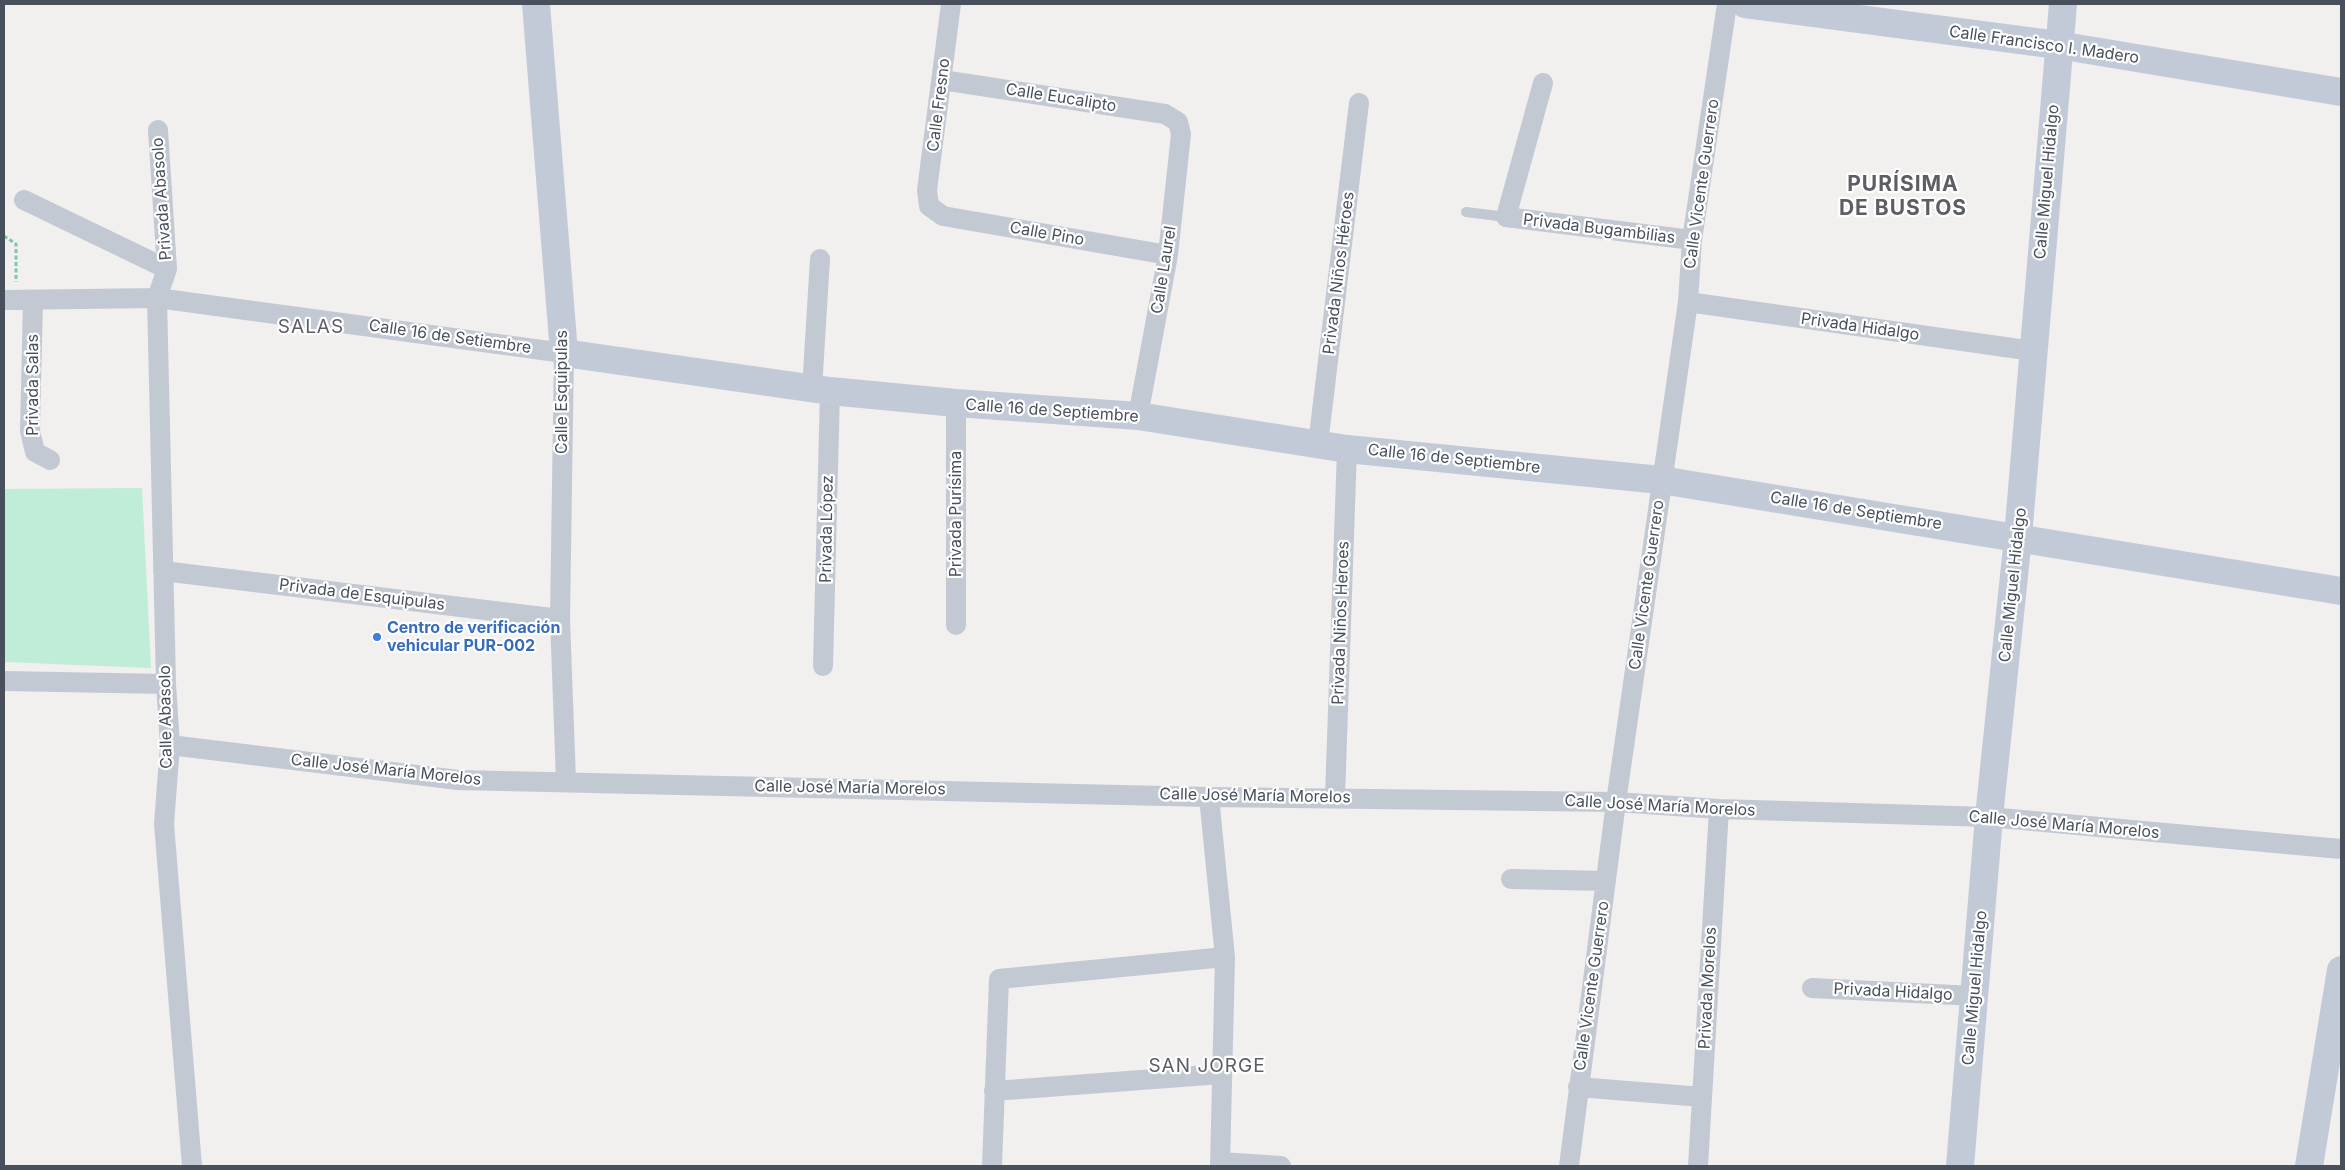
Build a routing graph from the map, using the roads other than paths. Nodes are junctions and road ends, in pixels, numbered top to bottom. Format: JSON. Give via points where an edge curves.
{"nodes":[{"id":1,"x":536,"y":4,"type":"edge"},
{"id":2,"x":951,"y":4,"type":"edge"},
{"id":3,"x":1727,"y":4,"type":"edge"},
{"id":4,"x":1745,"y":4,"type":"edge"},
{"id":5,"x":2063,"y":4,"type":"edge"},
{"id":6,"x":2058,"y":45,"type":"junction"},
{"id":7,"x":942,"y":80,"type":"junction"},
{"id":8,"x":1543,"y":83,"type":"dead end"},
{"id":9,"x":2341,"y":92,"type":"edge"},
{"id":10,"x":1359,"y":103,"type":"dead end"},
{"id":11,"x":1178,"y":122,"type":"joint"},
{"id":12,"x":158,"y":130,"type":"dead end"},
{"id":13,"x":24,"y":200,"type":"dead end"},
{"id":14,"x":929,"y":206,"type":"joint"},
{"id":15,"x":1466,"y":212,"type":"dead end"},
{"id":16,"x":1506,"y":217,"type":"junction"},
{"id":17,"x":1692,"y":240,"type":"junction"},
{"id":18,"x":1168,"y":255,"type":"junction"},
{"id":19,"x":820,"y":259,"type":"dead end"},
{"id":20,"x":167,"y":269,"type":"junction"},
{"id":21,"x":157,"y":298,"type":"junction"},
{"id":22,"x":18,"y":300,"type":"edge"},
{"id":23,"x":1688,"y":302,"type":"junction"},
{"id":24,"x":2033,"y":351,"type":"junction"},
{"id":25,"x":564,"y":353,"type":"junction"},
{"id":26,"x":821,"y":390,"type":"junction"},
{"id":27,"x":956,"y":404,"type":"junction"},
{"id":28,"x":1138,"y":416,"type":"junction"},
{"id":29,"x":1318,"y":444,"type":"junction"},
{"id":30,"x":1347,"y":449,"type":"junction"},
{"id":31,"x":50,"y":460,"type":"dead end"},
{"id":32,"x":1662,"y":480,"type":"junction"},
{"id":33,"x":2018,"y":537,"type":"junction"},
{"id":34,"x":163,"y":571,"type":"junction"},
{"id":35,"x":2341,"y":590,"type":"edge"},
{"id":36,"x":560,"y":619,"type":"junction"},
{"id":37,"x":956,"y":624,"type":"dead end"},
{"id":38,"x":823,"y":666,"type":"dead end"},
{"id":39,"x":4,"y":681,"type":"edge"},
{"id":40,"x":166,"y":684,"type":"junction"},
{"id":41,"x":170,"y":745,"type":"junction"},
{"id":42,"x":566,"y":781,"type":"junction"},
{"id":43,"x":1209,"y":797,"type":"junction"},
{"id":44,"x":1335,"y":797,"type":"junction"},
{"id":45,"x":1616,"y":802,"type":"junction"},
{"id":46,"x":1719,"y":809,"type":"junction"},
{"id":47,"x":1989,"y":817,"type":"junction"},
{"id":48,"x":2341,"y":850,"type":"edge"},
{"id":49,"x":1511,"y":879,"type":"dead end"},
{"id":50,"x":1606,"y":881,"type":"junction"},
{"id":51,"x":1225,"y":956,"type":"junction"},
{"id":52,"x":2341,"y":970,"type":"edge"},
{"id":53,"x":1812,"y":988,"type":"dead end"},
{"id":54,"x":1975,"y":996,"type":"junction"},
{"id":55,"x":1221,"y":1074,"type":"junction"},
{"id":56,"x":1578,"y":1087,"type":"junction"},
{"id":57,"x":994,"y":1091,"type":"junction"},
{"id":58,"x":1702,"y":1097,"type":"junction"},
{"id":59,"x":1220,"y":1164,"type":"edge"},
{"id":60,"x":192,"y":1166,"type":"edge"},
{"id":61,"x":992,"y":1166,"type":"edge"},
{"id":62,"x":1281,"y":1166,"type":"edge"},
{"id":63,"x":1569,"y":1166,"type":"edge"},
{"id":64,"x":1698,"y":1166,"type":"edge"},
{"id":65,"x":1960,"y":1166,"type":"edge"},
{"id":66,"x":2309,"y":1166,"type":"edge"}],
"edges":[{"from":1,"to":25,"type":"street","name":"Calle Esquipulas"},
{"from":2,"to":7,"type":"street","name":"Calle Fresno"},
{"from":3,"to":17,"type":"street","name":"Calle Vicente Guerrero"},
{"from":4,"to":6,"type":"street","name":"Calle Francisco I. Madero"},
{"from":5,"to":6,"type":"street","name":"Calle Miguel Hidalgo"},
{"from":6,"to":9,"type":"street","name":"Calle Francisco I. Madero"},
{"from":6,"to":24,"type":"street","name":"Calle Miguel Hidalgo"},
{"from":7,"to":11,"type":"street","name":"Calle Eucalipto","via":[[1165,114]]},
{"from":7,"to":14,"type":"street","name":"Calle Fresno","via":[[927,190]]},
{"from":8,"to":16,"type":"street","name":"Privada Bugambilias"},
{"from":10,"to":29,"type":"street","name":"Privada Niños Héroes"},
{"from":11,"to":18,"type":"street","name":"Calle Laurel","via":[[1181,134]]},
{"from":12,"to":20,"type":"street","name":"Privada Abasolo"},
{"from":13,"to":20,"type":"street"},
{"from":14,"to":18,"type":"street","name":"Calle Pino","via":[[943,216]]},
{"from":15,"to":16,"type":"lane","name":"Privada Bugambilias"},
{"from":16,"to":17,"type":"street","name":"Privada Bugambilias"},
{"from":17,"to":23,"type":"street","name":"Calle Vicente Guerrero"},
{"from":18,"to":28,"type":"street","name":"Calle Laurel"},
{"from":19,"to":26,"type":"street","name":"Privada López"},
{"from":20,"to":21,"type":"street","name":"Privada Abasolo"},
{"from":21,"to":22,"type":"street"},
{"from":21,"to":25,"type":"street","name":"Calle 16 de Setiembre"},
{"from":21,"to":34,"type":"street","name":"Calle Abasolo"},
{"from":22,"to":31,"type":"street","name":"Privada Salas","via":[[30,431],[36,452]]},
{"from":23,"to":24,"type":"street","name":"Privada Hidalgo"},
{"from":23,"to":32,"type":"street","name":"Calle Vicente Guerrero"},
{"from":24,"to":33,"type":"street","name":"Calle Miguel Hidalgo"},
{"from":25,"to":26,"type":"street","name":"Calle 16 de Septiembre"},
{"from":25,"to":36,"type":"street","name":"Calle Esquipulas"},
{"from":26,"to":27,"type":"street","name":"Calle 16 de Septiembre"},
{"from":26,"to":38,"type":"street","name":"Privada López"},
{"from":27,"to":28,"type":"street","name":"Calle 16 de Septiembre"},
{"from":27,"to":37,"type":"street","name":"Privada Purísima"},
{"from":28,"to":29,"type":"street","name":"Calle 16 de Septiembre"},
{"from":29,"to":30,"type":"street","name":"Calle 16 de Septiembre"},
{"from":30,"to":32,"type":"street","name":"Calle 16 de Septiembre"},
{"from":30,"to":44,"type":"street","name":"Privada Niños Heroes"},
{"from":32,"to":33,"type":"street","name":"Calle 16 de Septiembre"},
{"from":32,"to":45,"type":"street","name":"Calle Vicente Guerrero"},
{"from":33,"to":35,"type":"street","name":"Calle 16 de Septiembre"},
{"from":33,"to":47,"type":"street","name":"Calle Miguel Hidalgo"},
{"from":34,"to":36,"type":"street","name":"Privada de Esquipulas"},
{"from":34,"to":40,"type":"street","name":"Calle Abasolo"},
{"from":36,"to":42,"type":"street","name":"Calle Esquipulas"},
{"from":39,"to":40,"type":"street"},
{"from":40,"to":41,"type":"street","name":"Calle Abasolo"},
{"from":41,"to":42,"type":"street","name":"Calle José María Morelos","via":[[458,780]]},
{"from":41,"to":60,"type":"street","name":"Calle Abasolo","via":[[164,824]]},
{"from":42,"to":43,"type":"street","name":"Calle José María Morelos"},
{"from":43,"to":44,"type":"street","name":"Calle José María Morelos"},
{"from":43,"to":51,"type":"street"},
{"from":44,"to":45,"type":"street","name":"Calle José María Morelos"},
{"from":45,"to":46,"type":"street","name":"Calle José María Morelos"},
{"from":45,"to":50,"type":"street","name":"Calle Vicente Guerrero"},
{"from":46,"to":47,"type":"street","name":"Calle José María Morelos"},
{"from":46,"to":58,"type":"street","name":"Privada Morelos"},
{"from":47,"to":48,"type":"street","name":"Calle José María Morelos"},
{"from":47,"to":54,"type":"street","name":"Calle Miguel Hidalgo"},
{"from":49,"to":50,"type":"street"},
{"from":50,"to":56,"type":"street","name":"Calle Vicente Guerrero"},
{"from":51,"to":55,"type":"street"},
{"from":51,"to":57,"type":"street","via":[[999,979]]},
{"from":52,"to":66,"type":"street"},
{"from":53,"to":54,"type":"street","name":"Privada Hidalgo"},
{"from":54,"to":65,"type":"street","name":"Calle Miguel Hidalgo"},
{"from":55,"to":57,"type":"street"},
{"from":55,"to":59,"type":"street"},
{"from":56,"to":58,"type":"street"},
{"from":56,"to":63,"type":"street","name":"Calle Vicente Guerrero"},
{"from":57,"to":61,"type":"street"},
{"from":58,"to":64,"type":"street","name":"Privada Morelos"},
{"from":59,"to":62,"type":"street"}]}
